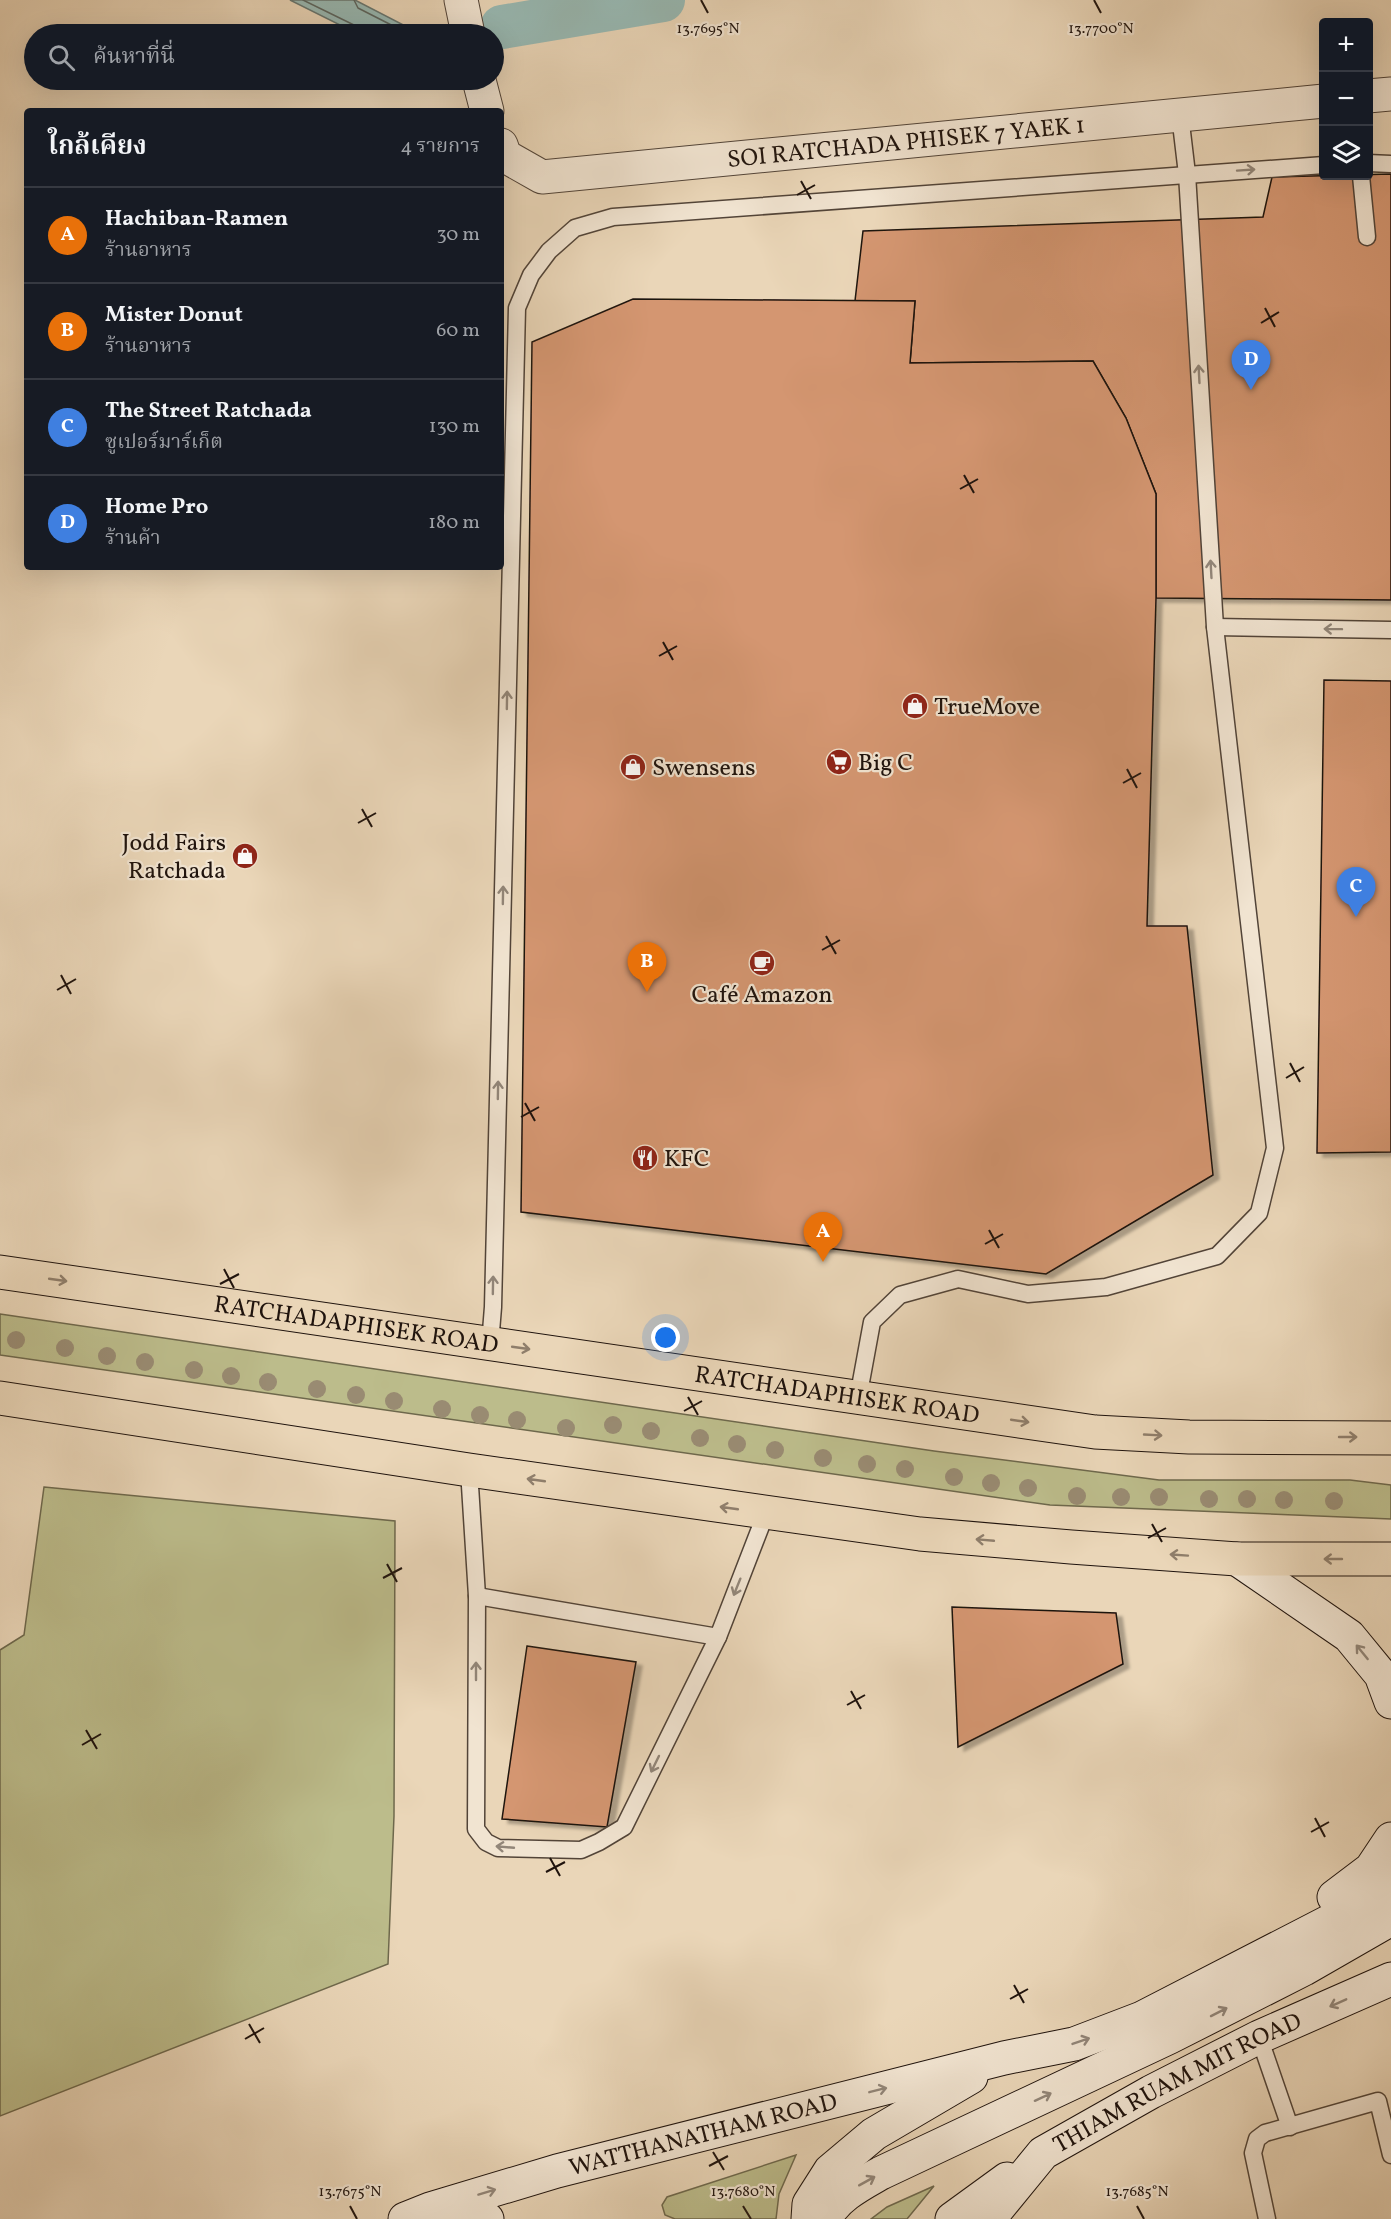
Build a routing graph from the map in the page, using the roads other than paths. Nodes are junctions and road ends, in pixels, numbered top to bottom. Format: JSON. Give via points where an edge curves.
{"nodes":[{"id":1,"x":461,"y":0,"type":"edge"},
{"id":2,"x":466,"y":24,"type":"edge"},
{"id":3,"x":481,"y":90,"type":"edge"},
{"id":4,"x":1391,"y":94,"type":"edge"},
{"id":5,"x":1373,"y":96,"type":"edge"},
{"id":6,"x":1319,"y":101,"type":"edge"},
{"id":7,"x":486,"y":108,"type":"edge"},
{"id":8,"x":1180,"y":115,"type":"junction"},
{"id":9,"x":504,"y":152,"type":"edge"},
{"id":10,"x":1373,"y":163,"type":"edge"},
{"id":11,"x":1391,"y":164,"type":"edge"},
{"id":12,"x":1319,"y":165,"type":"edge"},
{"id":13,"x":1187,"y":174,"type":"junction"},
{"id":14,"x":1361,"y":180,"type":"edge"},
{"id":15,"x":1367,"y":237,"type":"dead end"},
{"id":16,"x":1215,"y":627,"type":"junction"},
{"id":17,"x":1391,"y":630,"type":"edge"},
{"id":18,"x":0,"y":1272,"type":"edge"},
{"id":19,"x":490,"y":1344,"type":"junction"},
{"id":20,"x":0,"y":1398,"type":"edge"},
{"id":21,"x":858,"y":1398,"type":"junction"},
{"id":22,"x":1391,"y":1437,"type":"edge"},
{"id":23,"x":469,"y":1470,"type":"junction"},
{"id":24,"x":766,"y":1513,"type":"junction"},
{"id":25,"x":1237,"y":1559,"type":"junction"},
{"id":26,"x":1391,"y":1559,"type":"edge"},
{"id":27,"x":477,"y":1596,"type":"junction"},
{"id":28,"x":717,"y":1637,"type":"junction"},
{"id":29,"x":1391,"y":1702,"type":"edge"},
{"id":30,"x":1391,"y":1839,"type":"edge"},
{"id":31,"x":1391,"y":1884,"type":"edge"},
{"id":32,"x":1391,"y":1920,"type":"edge"},
{"id":33,"x":1241,"y":1966,"type":"junction"},
{"id":34,"x":1391,"y":1979,"type":"edge"},
{"id":35,"x":1259,"y":2037,"type":"junction"},
{"id":36,"x":1004,"y":2058,"type":"junction"},
{"id":37,"x":1384,"y":2098,"type":"edge"},
{"id":38,"x":1290,"y":2127,"type":"junction"},
{"id":39,"x":1043,"y":2153,"type":"junction"},
{"id":40,"x":1391,"y":2155,"type":"edge"},
{"id":41,"x":418,"y":2214,"type":"edge"},
{"id":42,"x":487,"y":2219,"type":"edge"},
{"id":43,"x":808,"y":2219,"type":"edge"},
{"id":44,"x":825,"y":2219,"type":"edge"},
{"id":45,"x":952,"y":2219,"type":"edge"},
{"id":46,"x":989,"y":2219,"type":"edge"},
{"id":47,"x":1267,"y":2219,"type":"edge"}],
"edges":[{"from":1,"to":2,"type":"street"},
{"from":3,"to":7,"type":"street"},
{"from":4,"to":5,"type":"street"},
{"from":6,"to":8,"type":"street","name":"SOI RATCHADA PHISEK 7 YAEK 1"},
{"from":8,"to":9,"type":"street","name":"SOI RATCHADA PHISEK 7 YAEK 1","via":[[542,177]]},
{"from":8,"to":13,"type":"lane"},
{"from":10,"to":11,"type":"lane"},
{"from":13,"to":12,"type":"lane","one_way":true},
{"from":16,"to":13,"type":"lane","one_way":true},
{"from":19,"to":13,"type":"lane","one_way":true,"via":[[517,308],[531,275],[549,251],[575,228],[613,216]]},
{"from":14,"to":15,"type":"lane"},
{"from":17,"to":16,"type":"lane","one_way":true},
{"from":16,"to":21,"type":"lane","via":[[1275,1148],[1259,1213],[1217,1256],[1106,1287],[1028,1294],[958,1279],[900,1294],[872,1322]]},
{"from":18,"to":19,"type":"main road","name":"RATCHADAPHISEK ROAD","one_way":true},
{"from":19,"to":21,"type":"main road","name":"RATCHADAPHISEK ROAD","one_way":true},
{"from":20,"to":23,"type":"main road"},
{"from":21,"to":22,"type":"main road","name":"RATCHADAPHISEK ROAD","one_way":true,"via":[[1095,1432],[1189,1437]]},
{"from":24,"to":23,"type":"main road","one_way":true},
{"from":23,"to":27,"type":"lane"},
{"from":25,"to":24,"type":"main road","one_way":true,"via":[[920,1534]]},
{"from":24,"to":28,"type":"lane","one_way":true},
{"from":26,"to":25,"type":"main road","one_way":true},
{"from":29,"to":25,"type":"street","one_way":true,"via":[[1381,1675],[1349,1636]]},
{"from":27,"to":28,"type":"lane"},
{"from":28,"to":27,"type":"lane","one_way":true,"via":[[624,1827],[581,1850],[498,1848],[486,1842],[476,1829]]},
{"from":30,"to":33,"type":"street","via":[[1371,1869]]},
{"from":31,"to":33,"type":"street","via":[[1340,1916]]},
{"from":44,"to":32,"type":"street","one_way":true,"via":[[830,2208],[854,2188],[881,2173],[1190,2026]]},
{"from":36,"to":33,"type":"street","one_way":true,"via":[[1074,2044],[1142,2018]]},
{"from":34,"to":35,"type":"street","name":"THIAM RUAM MIT ROAD","one_way":true},
{"from":35,"to":38,"type":"lane"},
{"from":35,"to":39,"type":"street","name":"THIAM RUAM MIT ROAD"},
{"from":41,"to":36,"type":"street","name":"WATTHANATHAM ROAD","one_way":true,"via":[[557,2171]]},
{"from":36,"to":43,"type":"street","via":[[874,2134],[830,2171],[809,2204]]},
{"from":37,"to":38,"type":"lane"},
{"from":37,"to":40,"type":"lane"},
{"from":38,"to":47,"type":"lane","via":[[1265,2133],[1257,2139],[1253,2153]]},
{"from":39,"to":45,"type":"street"},
{"from":39,"to":46,"type":"street","name":"THIAM RUAM MIT ROAD"},
{"from":41,"to":42,"type":"street"}]}
